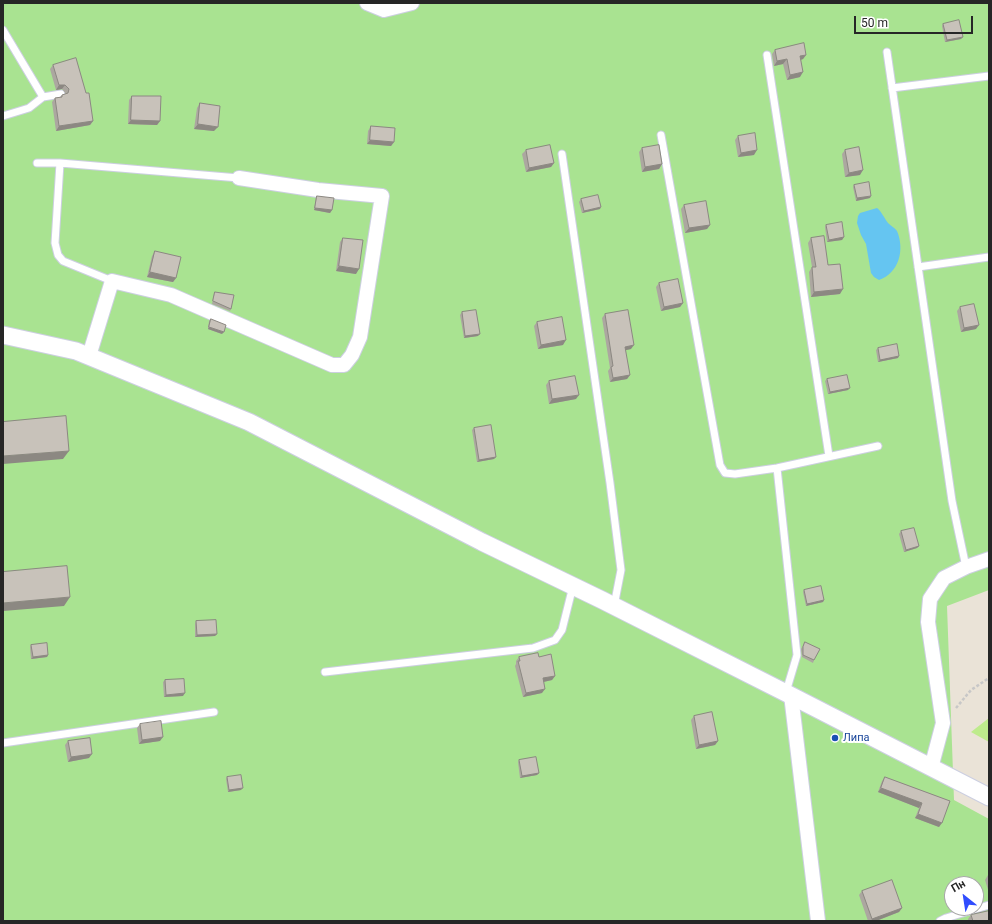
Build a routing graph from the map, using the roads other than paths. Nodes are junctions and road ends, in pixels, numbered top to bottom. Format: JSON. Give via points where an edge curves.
{"nodes":[{"id":1,"x":367,"y":3,"type":"edge"},
{"id":2,"x":412,"y":3,"type":"edge"},
{"id":3,"x":3,"y":30,"type":"edge"},
{"id":4,"x":887,"y":52,"type":"dead end"},
{"id":5,"x":767,"y":55,"type":"dead end"},
{"id":6,"x":989,"y":76,"type":"edge"},
{"id":7,"x":892,"y":88,"type":"junction"},
{"id":8,"x":61,"y":94,"type":"edge"},
{"id":9,"x":43,"y":96,"type":"junction"},
{"id":10,"x":3,"y":116,"type":"edge"},
{"id":11,"x":661,"y":135,"type":"dead end"},
{"id":12,"x":562,"y":154,"type":"dead end"},
{"id":13,"x":37,"y":163,"type":"dead end"},
{"id":14,"x":60,"y":163,"type":"junction"},
{"id":15,"x":239,"y":178,"type":"joint"},
{"id":16,"x":989,"y":257,"type":"edge"},
{"id":17,"x":918,"y":266,"type":"junction"},
{"id":18,"x":112,"y":281,"type":"junction"},
{"id":19,"x":3,"y":335,"type":"edge"},
{"id":20,"x":89,"y":356,"type":"junction"},
{"id":21,"x":878,"y":446,"type":"dead end"},
{"id":22,"x":829,"y":456,"type":"junction"},
{"id":23,"x":777,"y":468,"type":"junction"},
{"id":24,"x":989,"y":559,"type":"edge"},
{"id":25,"x":966,"y":567,"type":"junction"},
{"id":26,"x":573,"y":586,"type":"junction"},
{"id":27,"x":614,"y":606,"type":"junction"},
{"id":28,"x":325,"y":672,"type":"dead end"},
{"id":29,"x":788,"y":694,"type":"junction"},
{"id":30,"x":214,"y":712,"type":"dead end"},
{"id":31,"x":3,"y":743,"type":"edge"},
{"id":32,"x":931,"y":768,"type":"junction"},
{"id":33,"x":989,"y":797,"type":"edge"},
{"id":34,"x":989,"y":905,"type":"edge"},
{"id":35,"x":818,"y":921,"type":"edge"},
{"id":36,"x":940,"y":921,"type":"edge"}],
"edges":[{"from":1,"to":2,"type":"street","via":[[384,10]]},
{"from":3,"to":9,"type":"lane"},
{"from":4,"to":7,"type":"lane"},
{"from":5,"to":22,"type":"lane"},
{"from":6,"to":7,"type":"lane"},
{"from":7,"to":17,"type":"lane"},
{"from":8,"to":9,"type":"lane"},
{"from":9,"to":10,"type":"lane","via":[[29,108]]},
{"from":11,"to":23,"type":"lane","via":[[720,466],[725,473],[735,474]]},
{"from":12,"to":27,"type":"lane","via":[[621,570]]},
{"from":13,"to":14,"type":"lane"},
{"from":14,"to":15,"type":"lane"},
{"from":14,"to":18,"type":"lane","via":[[55,243],[58,255],[63,261]]},
{"from":15,"to":18,"type":"street","via":[[318,190],[382,196],[360,337],[344,365],[332,365],[171,295]]},
{"from":16,"to":17,"type":"lane"},
{"from":17,"to":25,"type":"lane","via":[[952,501]]},
{"from":18,"to":20,"type":"street"},
{"from":19,"to":20,"type":"street"},
{"from":20,"to":26,"type":"street","via":[[249,422]]},
{"from":21,"to":22,"type":"lane"},
{"from":22,"to":23,"type":"lane"},
{"from":23,"to":29,"type":"lane","via":[[797,655]]},
{"from":24,"to":25,"type":"street"},
{"from":25,"to":32,"type":"street","via":[[944,578],[930,600],[928,622],[943,723]]},
{"from":26,"to":27,"type":"street"},
{"from":26,"to":28,"type":"lane","via":[[562,630],[555,640],[534,648]]},
{"from":27,"to":29,"type":"street"},
{"from":29,"to":32,"type":"street"},
{"from":29,"to":35,"type":"street"},
{"from":30,"to":31,"type":"lane"},
{"from":32,"to":33,"type":"street"},
{"from":34,"to":36,"type":"lane"}]}
